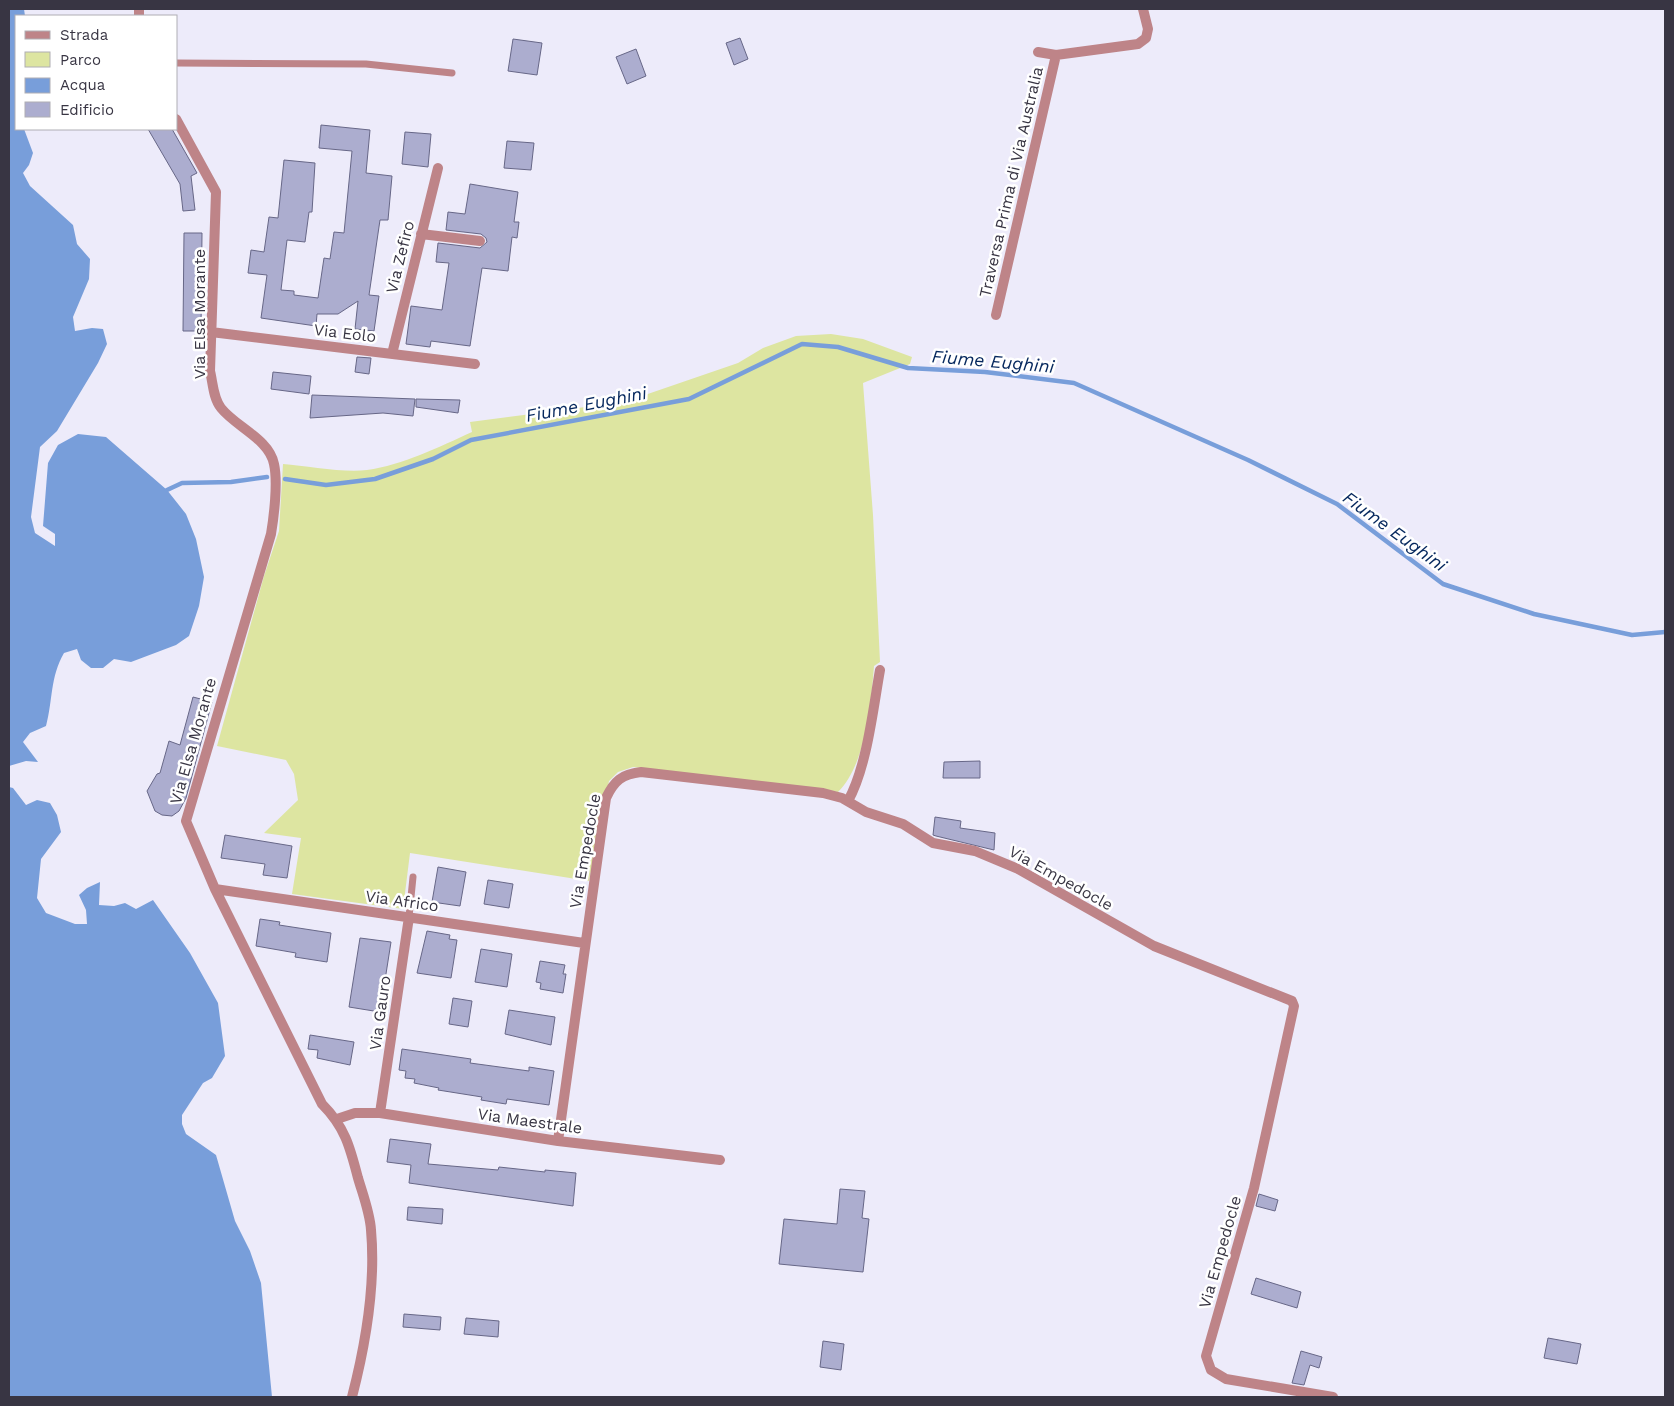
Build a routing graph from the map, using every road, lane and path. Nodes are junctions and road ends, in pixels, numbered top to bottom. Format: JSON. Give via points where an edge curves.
{"nodes":[{"id":1,"x":1143,"y":9,"type":"edge"},
{"id":2,"x":1038,"y":52,"type":"dead end"},
{"id":3,"x":1056,"y":55,"type":"junction"},
{"id":4,"x":178,"y":63,"type":"edge"},
{"id":5,"x":452,"y":73,"type":"dead end"},
{"id":6,"x":178,"y":123,"type":"edge"},
{"id":7,"x":438,"y":168,"type":"dead end"},
{"id":8,"x":421,"y":234,"type":"junction"},
{"id":9,"x":480,"y":241,"type":"dead end"},
{"id":10,"x":996,"y":315,"type":"dead end"},
{"id":11,"x":211,"y":332,"type":"junction"},
{"id":12,"x":392,"y":354,"type":"junction"},
{"id":13,"x":475,"y":364,"type":"dead end"},
{"id":14,"x":880,"y":670,"type":"dead end"},
{"id":15,"x":848,"y":801,"type":"junction"},
{"id":16,"x":413,"y":877,"type":"dead end"},
{"id":17,"x":215,"y":889,"type":"junction"},
{"id":18,"x":408,"y":917,"type":"junction"},
{"id":19,"x":584,"y":943,"type":"junction"},
{"id":20,"x":380,"y":1113,"type":"junction"},
{"id":21,"x":337,"y":1119,"type":"junction"},
{"id":22,"x":558,"y":1141,"type":"junction"},
{"id":23,"x":720,"y":1160,"type":"dead end"},
{"id":24,"x":352,"y":1397,"type":"edge"},
{"id":25,"x":1333,"y":1397,"type":"edge"}],
"edges":[{"from":1,"to":3,"type":"street","via":[[1148,29],[1146,38],[1138,44]]},
{"from":2,"to":3,"type":"street"},
{"from":3,"to":10,"type":"street","name":"Traversa Prima di Via Australia"},
{"from":4,"to":5,"type":"lane","via":[[366,64]]},
{"from":6,"to":11,"type":"street","name":"Via Elsa Morante","via":[[216,192]]},
{"from":7,"to":8,"type":"street","name":"Via Zefiro"},
{"from":8,"to":9,"type":"street"},
{"from":8,"to":12,"type":"street","name":"Via Zefiro"},
{"from":11,"to":12,"type":"street","name":"Via Eolo"},
{"from":11,"to":17,"type":"street","name":"Via Elsa Morante","via":[[210,371],[219,404],[264,446],[274,463],[271,534],[186,821]]},
{"from":12,"to":13,"type":"street","name":"Via Eolo"},
{"from":14,"to":15,"type":"street","via":[[855,789]]},
{"from":15,"to":19,"type":"street","name":"Via Empedocle","via":[[823,793],[660,773],[641,772],[623,776],[613,783],[606,798]]},
{"from":15,"to":25,"type":"street","name":"Via Empedocle","via":[[866,812],[902,824],[933,842],[975,851],[1018,869],[1154,946],[1292,1001],[1294,1006],[1254,1188],[1206,1360],[1216,1375],[1226,1379]]},
{"from":16,"to":18,"type":"lane"},
{"from":17,"to":18,"type":"street","name":"Via Africo"},
{"from":17,"to":21,"type":"street","name":"Via Elsa Morante","via":[[322,1104]]},
{"from":18,"to":19,"type":"street","name":"Via Africo"},
{"from":18,"to":20,"type":"street","name":"Via Gauro"},
{"from":19,"to":22,"type":"street","name":"Via Empedocle"},
{"from":20,"to":21,"type":"street","name":"Via Maestrale","via":[[355,1112]]},
{"from":20,"to":22,"type":"street","name":"Via Maestrale"},
{"from":21,"to":24,"type":"street","name":"Via Elsa Morante","via":[[349,1144],[371,1228],[373,1263],[365,1350]]},
{"from":22,"to":23,"type":"street","name":"Via Maestrale"}]}
